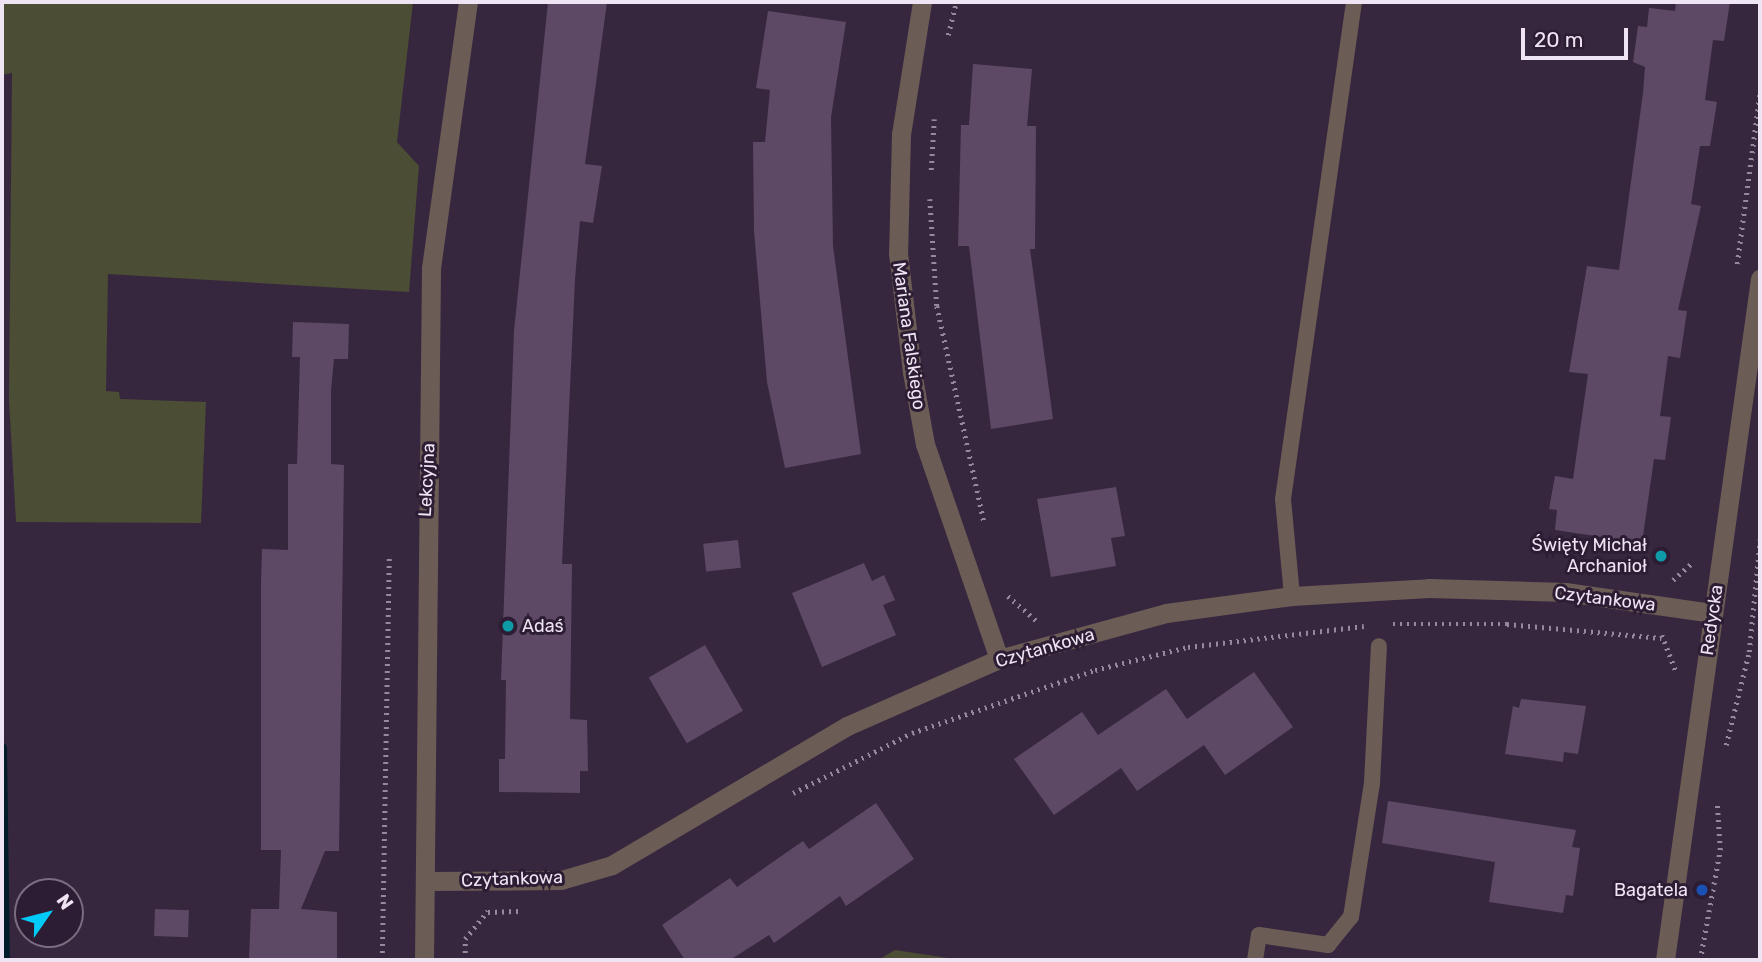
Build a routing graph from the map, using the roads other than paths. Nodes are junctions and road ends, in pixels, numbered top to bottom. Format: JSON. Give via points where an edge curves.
{"nodes":[{"id":1,"x":468,"y":2,"type":"edge"},
{"id":2,"x":922,"y":2,"type":"edge"},
{"id":3,"x":1354,"y":2,"type":"edge"},
{"id":4,"x":1760,"y":279,"type":"edge"},
{"id":5,"x":1292,"y":596,"type":"junction"},
{"id":6,"x":1712,"y":613,"type":"junction"},
{"id":7,"x":1379,"y":646,"type":"dead end"},
{"id":8,"x":999,"y":659,"type":"junction"},
{"id":9,"x":425,"y":881,"type":"junction"},
{"id":10,"x":424,"y":960,"type":"edge"},
{"id":11,"x":1255,"y":960,"type":"edge"},
{"id":12,"x":1665,"y":960,"type":"edge"}],
"edges":[{"from":1,"to":9,"type":"street","name":"Lekcyjna","via":[[431,268],[423,558]]},
{"from":2,"to":8,"type":"street","name":"Mariana Falskiego","via":[[901,134],[898,253],[910,359],[925,444]]},
{"from":3,"to":5,"type":"lane","via":[[1283,499]]},
{"from":4,"to":6,"type":"street","name":"Redycka"},
{"from":5,"to":6,"type":"street","name":"Czytankowa","via":[[1429,587],[1565,592]]},
{"from":5,"to":8,"type":"street","name":"Czytankowa","via":[[1166,613]]},
{"from":6,"to":12,"type":"street","name":"Redycka"},
{"from":7,"to":11,"type":"lane","via":[[1372,783],[1351,917],[1328,945],[1259,935]]},
{"from":8,"to":9,"type":"street","name":"Czytankowa","via":[[847,726],[612,865],[561,880]]},
{"from":9,"to":10,"type":"street","name":"Lekcyjna"}]}
